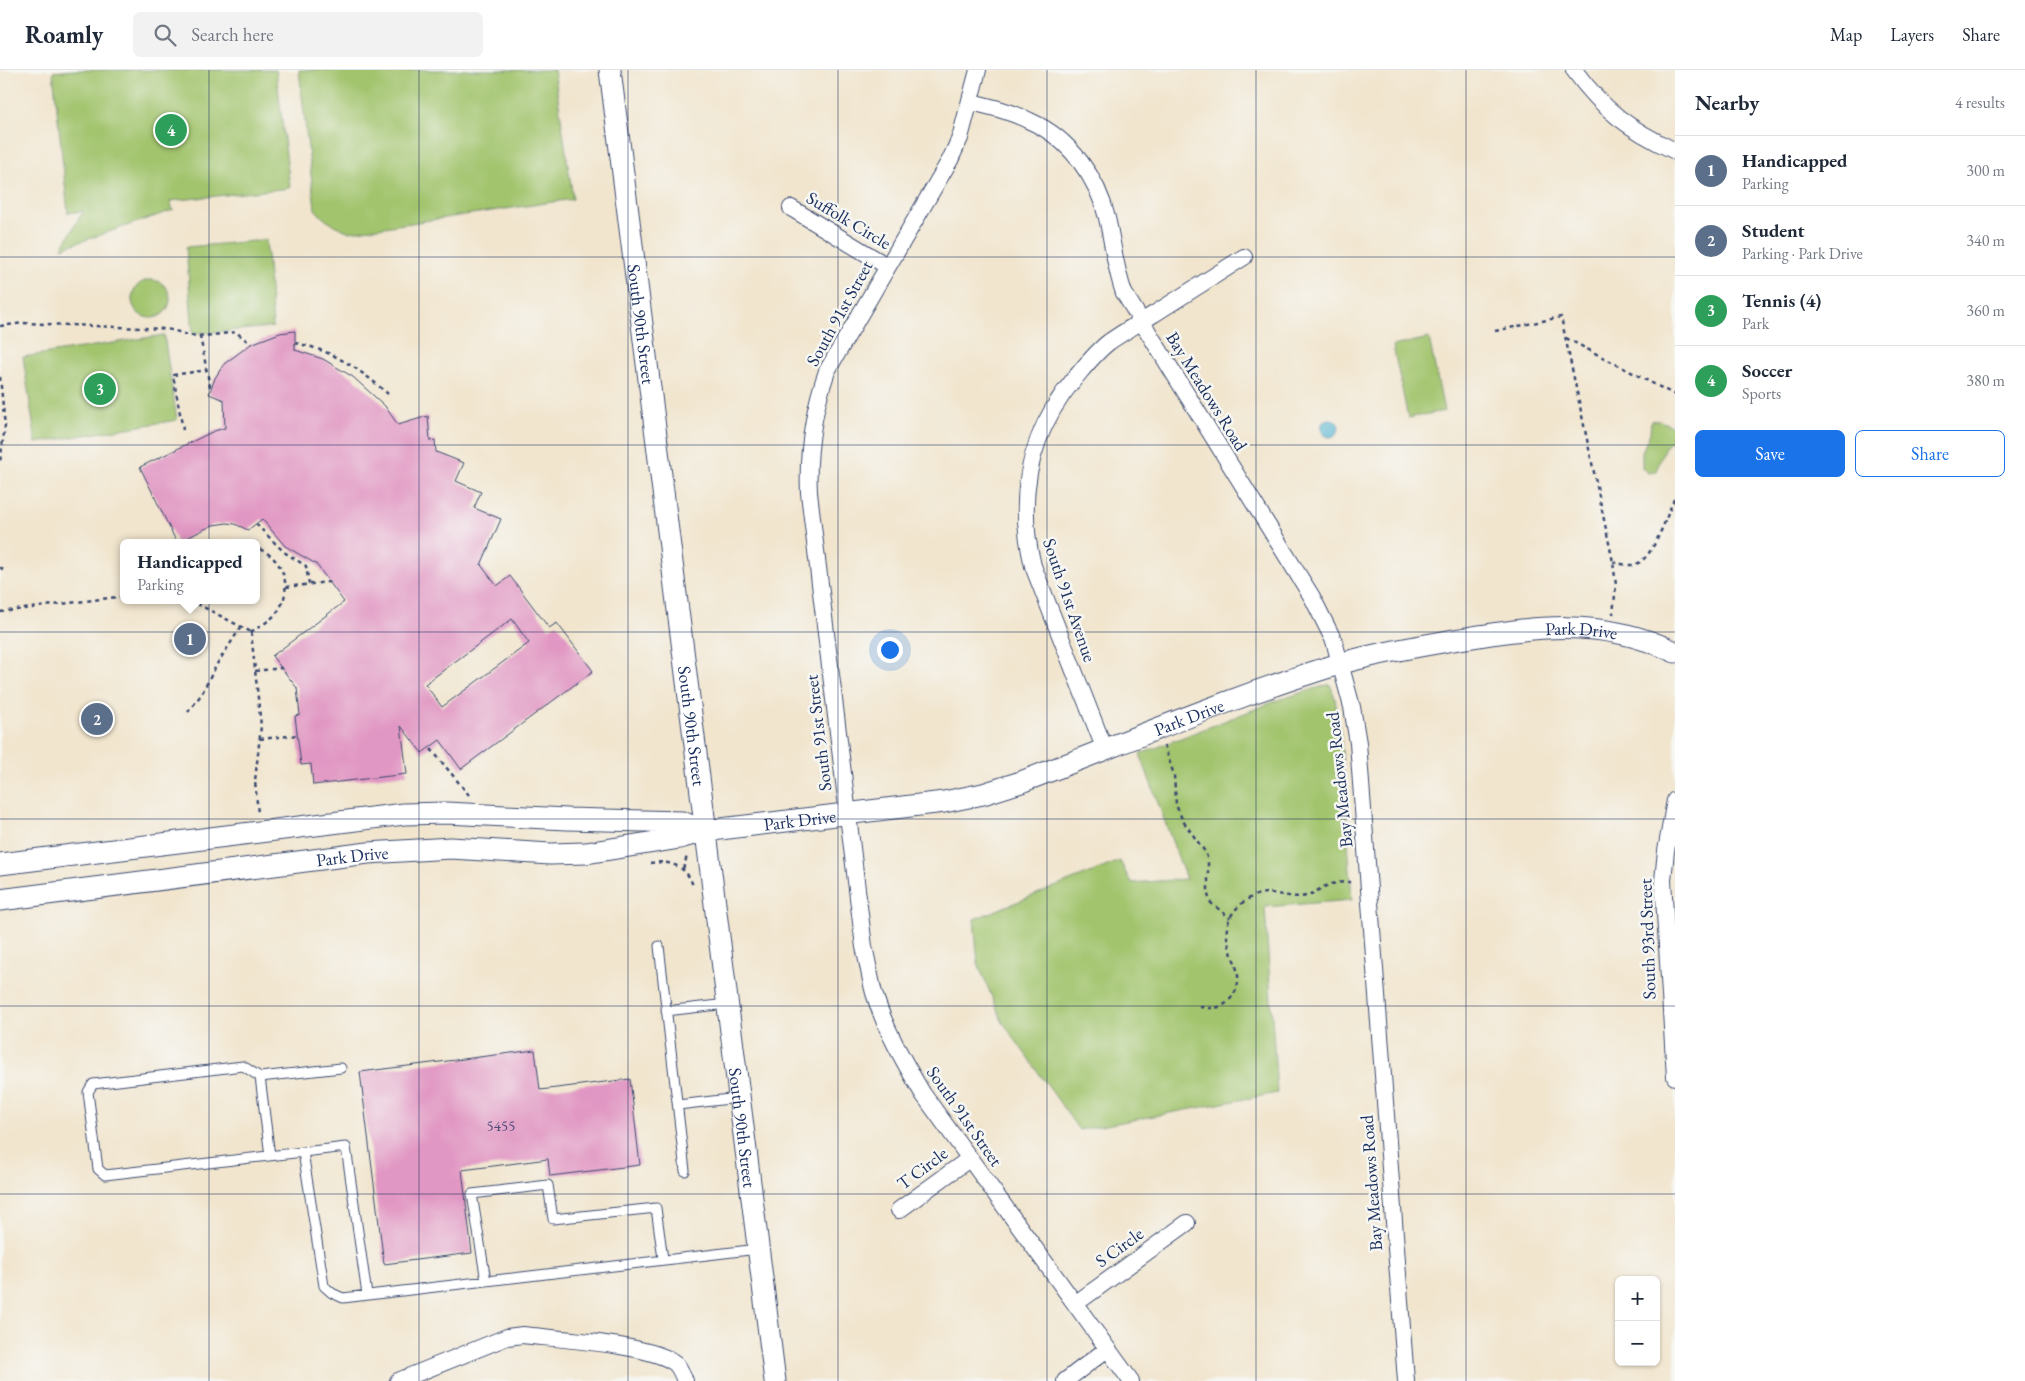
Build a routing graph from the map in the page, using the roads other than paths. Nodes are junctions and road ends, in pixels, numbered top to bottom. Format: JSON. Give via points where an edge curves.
{"nodes":[{"id":1,"x":610,"y":70,"type":"edge"},
{"id":2,"x":978,"y":70,"type":"edge"},
{"id":3,"x":1574,"y":70,"type":"edge"},
{"id":4,"x":971,"y":102,"type":"junction"},
{"id":5,"x":1675,"y":151,"type":"edge"},
{"id":6,"x":790,"y":208,"type":"dead end"},
{"id":7,"x":1244,"y":257,"type":"dead end"},
{"id":8,"x":887,"y":266,"type":"junction"},
{"id":9,"x":1141,"y":322,"type":"junction"},
{"id":10,"x":1675,"y":652,"type":"edge"},
{"id":11,"x":1341,"y":664,"type":"junction"},
{"id":12,"x":1106,"y":750,"type":"junction"},
{"id":13,"x":1675,"y":800,"type":"edge"},
{"id":14,"x":848,"y":814,"type":"junction"},
{"id":15,"x":704,"y":830,"type":"junction"},
{"id":16,"x":0,"y":864,"type":"edge"},
{"id":17,"x":0,"y":900,"type":"edge"},
{"id":18,"x":659,"y":946,"type":"dead end"},
{"id":19,"x":726,"y":1004,"type":"junction"},
{"id":20,"x":666,"y":1011,"type":"junction"},
{"id":21,"x":341,"y":1068,"type":"dead end"},
{"id":22,"x":260,"y":1076,"type":"junction"},
{"id":23,"x":1675,"y":1077,"type":"edge"},
{"id":24,"x":738,"y":1098,"type":"junction"},
{"id":25,"x":678,"y":1105,"type":"junction"},
{"id":26,"x":303,"y":1152,"type":"junction"},
{"id":27,"x":270,"y":1156,"type":"junction"},
{"id":28,"x":969,"y":1158,"type":"junction"},
{"id":29,"x":686,"y":1171,"type":"dead end"},
{"id":30,"x":899,"y":1210,"type":"dead end"},
{"id":31,"x":1187,"y":1223,"type":"dead end"},
{"id":32,"x":758,"y":1249,"type":"junction"},
{"id":33,"x":663,"y":1260,"type":"junction"},
{"id":34,"x":486,"y":1281,"type":"junction"},
{"id":35,"x":367,"y":1295,"type":"junction"},
{"id":36,"x":1075,"y":1304,"type":"junction"},
{"id":37,"x":1107,"y":1349,"type":"junction"},
{"id":38,"x":398,"y":1381,"type":"edge"},
{"id":39,"x":685,"y":1381,"type":"edge"},
{"id":40,"x":774,"y":1381,"type":"edge"},
{"id":41,"x":1065,"y":1381,"type":"edge"},
{"id":42,"x":1131,"y":1381,"type":"edge"},
{"id":43,"x":1406,"y":1381,"type":"edge"}],
"edges":[{"from":1,"to":15,"type":"street","name":"South 90th Street"},
{"from":2,"to":4,"type":"street","name":"South 91st Street"},
{"from":3,"to":5,"type":"street","via":[[1590,92],[1622,120],[1643,136]]},
{"from":4,"to":8,"type":"street","name":"South 91st Street","via":[[950,160]]},
{"from":4,"to":9,"type":"street","name":"Bay Meadows Road","via":[[1034,122],[1077,157],[1100,196],[1117,275]]},
{"from":6,"to":8,"type":"street","name":"Suffolk Circle"},
{"from":7,"to":9,"type":"street","name":"South 91st Avenue"},
{"from":8,"to":14,"type":"street","name":"South 91st Street","via":[[827,371],[815,408],[809,448],[809,493]]},
{"from":9,"to":11,"type":"street","name":"Bay Meadows Road","via":[[1312,596],[1334,641]]},
{"from":9,"to":12,"type":"street","name":"South 91st Avenue","via":[[1108,343],[1062,394],[1038,440],[1026,492],[1026,531],[1033,566]]},
{"from":10,"to":11,"type":"street","name":"Park Drive","via":[[1614,632],[1554,626],[1399,650]]},
{"from":11,"to":12,"type":"street","name":"Park Drive","via":[[1250,693]]},
{"from":11,"to":43,"type":"street","name":"Bay Meadows Road","via":[[1358,743]]},
{"from":12,"to":14,"type":"street","name":"Park Drive","via":[[982,794]]},
{"from":13,"to":23,"type":"street","name":"South 93rd Street","via":[[1663,889]]},
{"from":14,"to":15,"type":"street","name":"Park Drive"},
{"from":14,"to":28,"type":"street","name":"South 91st Street","via":[[864,948],[874,993],[904,1063]]},
{"from":15,"to":16,"type":"street","name":"Park Drive","via":[[682,822],[404,814]]},
{"from":15,"to":17,"type":"street","name":"Park Drive","via":[[680,838],[586,853],[451,848],[368,853]]},
{"from":15,"to":19,"type":"street","name":"South 90th Street"},
{"from":18,"to":20,"type":"lane"},
{"from":19,"to":20,"type":"lane"},
{"from":19,"to":24,"type":"street","name":"South 90th Street"},
{"from":20,"to":25,"type":"lane"},
{"from":21,"to":22,"type":"lane"},
{"from":22,"to":27,"type":"lane"},
{"from":22,"to":27,"type":"lane","via":[[243,1066],[93,1084],[88,1092],[98,1169],[105,1175]]},
{"from":24,"to":25,"type":"lane"},
{"from":24,"to":32,"type":"street","name":"South 90th Street"},
{"from":25,"to":29,"type":"lane"},
{"from":26,"to":27,"type":"lane"},
{"from":26,"to":35,"type":"lane","via":[[324,1286],[343,1298]]},
{"from":26,"to":35,"type":"lane","via":[[346,1147]]},
{"from":28,"to":30,"type":"street","name":"T Circle"},
{"from":28,"to":36,"type":"street","name":"South 91st Street"},
{"from":31,"to":36,"type":"street","name":"S Circle"},
{"from":32,"to":33,"type":"lane"},
{"from":32,"to":40,"type":"street","name":"South 90th Street"},
{"from":33,"to":34,"type":"lane"},
{"from":33,"to":34,"type":"lane","via":[[656,1208],[554,1219],[548,1185],[472,1194]]},
{"from":34,"to":35,"type":"lane"},
{"from":36,"to":37,"type":"street","name":"South 91st Street"},
{"from":37,"to":41,"type":"street"},
{"from":37,"to":42,"type":"street","name":"South 91st Street"},
{"from":38,"to":39,"type":"street","via":[[507,1338],[523,1335],[624,1347],[658,1355],[676,1364]]}]}
